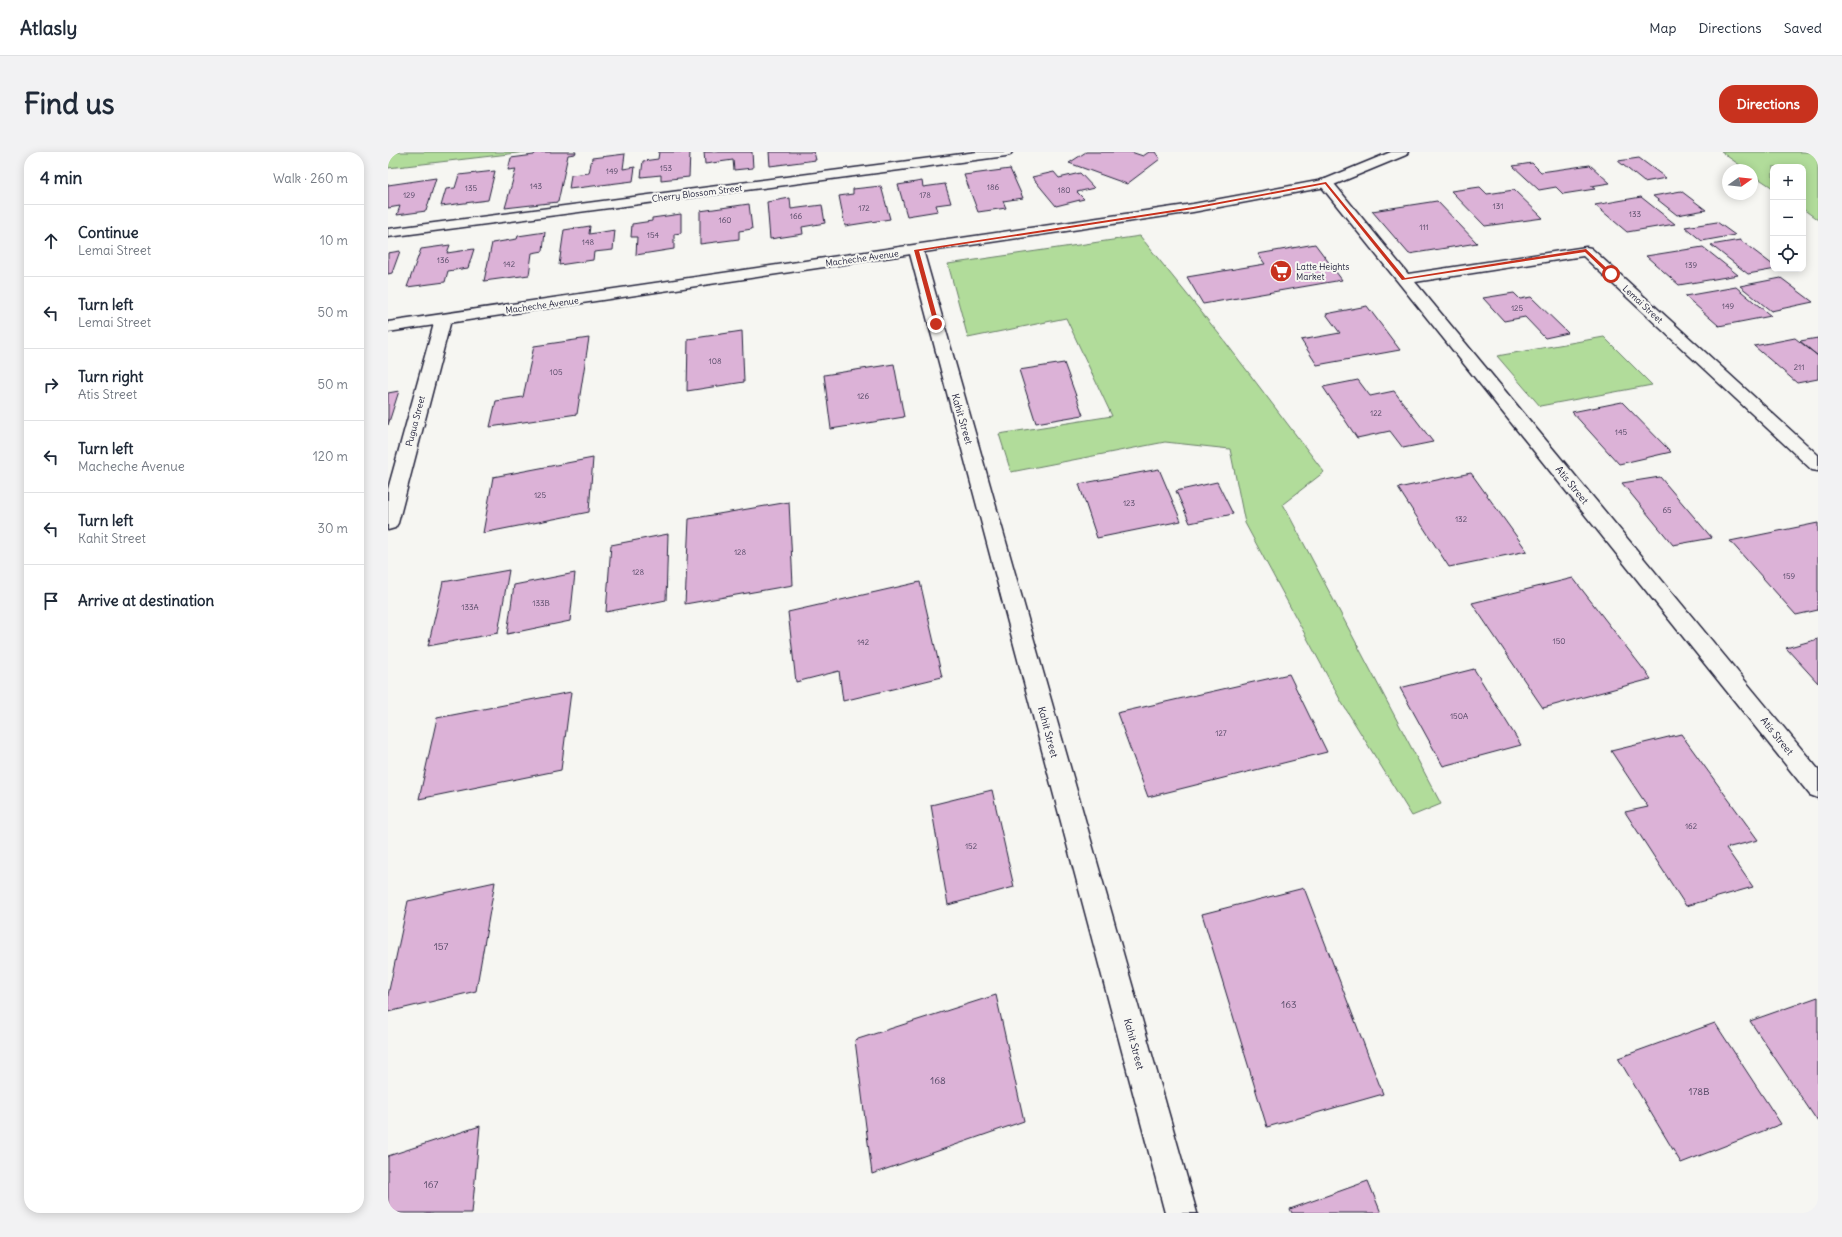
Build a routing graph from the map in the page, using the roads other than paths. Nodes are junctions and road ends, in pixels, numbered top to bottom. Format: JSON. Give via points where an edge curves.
{"nodes":[{"id":1,"x":1006,"y":152,"type":"edge"},
{"id":2,"x":1402,"y":152,"type":"edge"},
{"id":3,"x":1326,"y":183,"type":"junction"},
{"id":4,"x":388,"y":233,"type":"edge"},
{"id":5,"x":916,"y":250,"type":"junction"},
{"id":6,"x":1404,"y":279,"type":"junction"},
{"id":7,"x":443,"y":320,"type":"junction"},
{"id":8,"x":388,"y":327,"type":"edge"},
{"id":9,"x":1818,"y":465,"type":"edge"},
{"id":10,"x":388,"y":523,"type":"edge"},
{"id":11,"x":1818,"y":787,"type":"edge"},
{"id":12,"x":1181,"y":1213,"type":"edge"}],
"edges":[{"from":1,"to":4,"type":"street","name":"Cherry Blossom Street"},
{"from":2,"to":3,"type":"street","name":"Macheche Avenue"},
{"from":3,"to":5,"type":"street","name":"Macheche Avenue","via":[[1193,208]]},
{"from":3,"to":6,"type":"street","name":"Atis Street"},
{"from":5,"to":7,"type":"street","name":"Macheche Avenue"},
{"from":5,"to":12,"type":"street","name":"Kahit Street"},
{"from":6,"to":9,"type":"street","name":"Lemai Street","via":[[1586,251]]},
{"from":6,"to":11,"type":"street","name":"Atis Street"},
{"from":7,"to":8,"type":"street","name":"Macheche Avenue"},
{"from":7,"to":10,"type":"street","name":"Pugua Street"}]}
